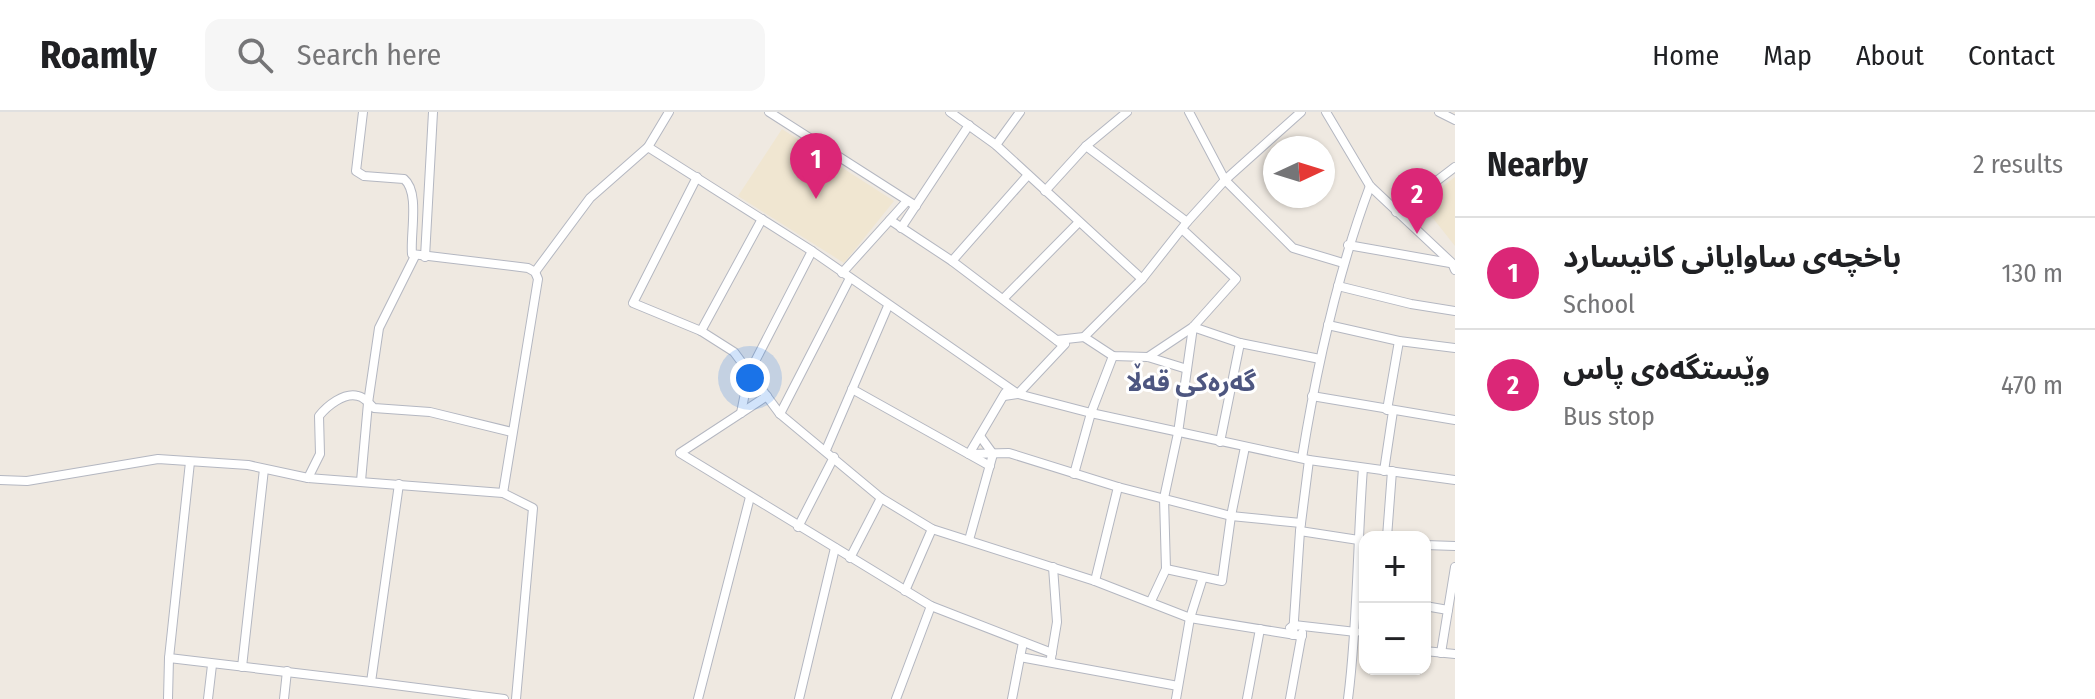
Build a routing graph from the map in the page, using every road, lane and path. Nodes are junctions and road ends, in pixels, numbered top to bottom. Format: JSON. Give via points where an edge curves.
{"nodes":[{"id":1,"x":363,"y":112,"type":"edge"},
{"id":2,"x":433,"y":112,"type":"edge"},
{"id":3,"x":669,"y":112,"type":"edge"},
{"id":4,"x":769,"y":112,"type":"edge"},
{"id":5,"x":950,"y":112,"type":"edge"},
{"id":6,"x":1020,"y":112,"type":"edge"},
{"id":7,"x":1127,"y":112,"type":"edge"},
{"id":8,"x":1189,"y":112,"type":"edge"},
{"id":9,"x":1301,"y":112,"type":"edge"},
{"id":10,"x":1439,"y":112,"type":"edge"},
{"id":11,"x":1329,"y":113,"type":"edge"},
{"id":12,"x":1287,"y":115,"type":"edge"},
{"id":13,"x":965,"y":119,"type":"edge"},
{"id":14,"x":1455,"y":120,"type":"edge"},
{"id":15,"x":996,"y":145,"type":"junction"},
{"id":16,"x":1086,"y":146,"type":"junction"},
{"id":17,"x":648,"y":147,"type":"junction"},
{"id":18,"x":1455,"y":167,"type":"edge"},
{"id":19,"x":1028,"y":175,"type":"junction"},
{"id":20,"x":697,"y":177,"type":"junction"},
{"id":21,"x":1225,"y":180,"type":"junction"},
{"id":22,"x":1370,"y":186,"type":"junction"},
{"id":23,"x":1045,"y":191,"type":"junction"},
{"id":24,"x":907,"y":201,"type":"junction"},
{"id":25,"x":916,"y":206,"type":"junction"},
{"id":26,"x":1396,"y":212,"type":"junction"},
{"id":27,"x":762,"y":219,"type":"junction"},
{"id":28,"x":890,"y":220,"type":"junction"},
{"id":29,"x":1079,"y":222,"type":"junction"},
{"id":30,"x":1184,"y":225,"type":"junction"},
{"id":31,"x":901,"y":228,"type":"junction"},
{"id":32,"x":1348,"y":245,"type":"junction"},
{"id":33,"x":812,"y":251,"type":"junction"},
{"id":34,"x":415,"y":256,"type":"junction"},
{"id":35,"x":425,"y":257,"type":"junction"},
{"id":36,"x":952,"y":261,"type":"junction"},
{"id":37,"x":1343,"y":263,"type":"junction"},
{"id":38,"x":1454,"y":264,"type":"edge"},
{"id":39,"x":535,"y":272,"type":"junction"},
{"id":40,"x":846,"y":276,"type":"junction"},
{"id":41,"x":1142,"y":279,"type":"junction"},
{"id":42,"x":1338,"y":286,"type":"junction"},
{"id":43,"x":1003,"y":299,"type":"junction"},
{"id":44,"x":888,"y":306,"type":"junction"},
{"id":45,"x":1455,"y":311,"type":"edge"},
{"id":46,"x":1328,"y":325,"type":"junction"},
{"id":47,"x":1193,"y":327,"type":"junction"},
{"id":48,"x":701,"y":331,"type":"junction"},
{"id":49,"x":1084,"y":337,"type":"junction"},
{"id":50,"x":1063,"y":341,"type":"junction"},
{"id":51,"x":1399,"y":341,"type":"junction"},
{"id":52,"x":1240,"y":343,"type":"junction"},
{"id":53,"x":1455,"y":348,"type":"edge"},
{"id":54,"x":1113,"y":356,"type":"junction"},
{"id":55,"x":1148,"y":357,"type":"junction"},
{"id":56,"x":1320,"y":359,"type":"junction"},
{"id":57,"x":1187,"y":369,"type":"junction"},
{"id":58,"x":749,"y":373,"type":"junction"},
{"id":59,"x":852,"y":389,"type":"junction"},
{"id":60,"x":1006,"y":392,"type":"junction"},
{"id":61,"x":1018,"y":394,"type":"junction"},
{"id":62,"x":767,"y":396,"type":"junction"},
{"id":63,"x":1312,"y":396,"type":"junction"},
{"id":64,"x":368,"y":403,"type":"junction"},
{"id":65,"x":1390,"y":411,"type":"junction"},
{"id":66,"x":741,"y":413,"type":"junction"},
{"id":67,"x":1091,"y":413,"type":"junction"},
{"id":68,"x":780,"y":414,"type":"junction"},
{"id":69,"x":1455,"y":420,"type":"edge"},
{"id":70,"x":512,"y":432,"type":"junction"},
{"id":71,"x":1178,"y":433,"type":"junction"},
{"id":72,"x":980,"y":436,"type":"junction"},
{"id":73,"x":1220,"y":442,"type":"junction"},
{"id":74,"x":1245,"y":447,"type":"junction"},
{"id":75,"x":826,"y":450,"type":"junction"},
{"id":76,"x":969,"y":454,"type":"junction"},
{"id":77,"x":993,"y":454,"type":"junction"},
{"id":78,"x":834,"y":457,"type":"junction"},
{"id":79,"x":1305,"y":459,"type":"junction"},
{"id":80,"x":190,"y":462,"type":"junction"},
{"id":81,"x":990,"y":466,"type":"junction"},
{"id":82,"x":1363,"y":468,"type":"junction"},
{"id":83,"x":264,"y":469,"type":"junction"},
{"id":84,"x":1388,"y":471,"type":"junction"},
{"id":85,"x":1074,"y":474,"type":"junction"},
{"id":86,"x":308,"y":478,"type":"junction"},
{"id":87,"x":0,"y":480,"type":"edge"},
{"id":88,"x":1455,"y":480,"type":"edge"},
{"id":89,"x":361,"y":481,"type":"junction"},
{"id":90,"x":399,"y":484,"type":"junction"},
{"id":91,"x":1118,"y":487,"type":"junction"},
{"id":92,"x":503,"y":493,"type":"junction"},
{"id":93,"x":750,"y":497,"type":"junction"},
{"id":94,"x":881,"y":498,"type":"junction"},
{"id":95,"x":1164,"y":498,"type":"junction"},
{"id":96,"x":1231,"y":516,"type":"junction"},
{"id":97,"x":798,"y":527,"type":"junction"},
{"id":98,"x":1300,"y":527,"type":"junction"},
{"id":99,"x":932,"y":529,"type":"junction"},
{"id":100,"x":1361,"y":531,"type":"edge"},
{"id":101,"x":1387,"y":531,"type":"edge"},
{"id":102,"x":969,"y":540,"type":"junction"},
{"id":103,"x":1359,"y":540,"type":"edge"},
{"id":104,"x":1431,"y":545,"type":"edge"},
{"id":105,"x":1455,"y":546,"type":"edge"},
{"id":106,"x":835,"y":548,"type":"junction"},
{"id":107,"x":850,"y":558,"type":"junction"},
{"id":108,"x":1053,"y":567,"type":"junction"},
{"id":109,"x":1455,"y":567,"type":"edge"},
{"id":110,"x":1166,"y":569,"type":"junction"},
{"id":111,"x":1203,"y":577,"type":"junction"},
{"id":112,"x":1095,"y":581,"type":"junction"},
{"id":113,"x":905,"y":591,"type":"junction"},
{"id":114,"x":1151,"y":601,"type":"junction"},
{"id":115,"x":1360,"y":603,"type":"edge"},
{"id":116,"x":931,"y":606,"type":"junction"},
{"id":117,"x":1431,"y":607,"type":"edge"},
{"id":118,"x":1448,"y":610,"type":"junction"},
{"id":119,"x":1190,"y":618,"type":"junction"},
{"id":120,"x":1260,"y":629,"type":"junction"},
{"id":121,"x":1298,"y":631,"type":"junction"},
{"id":122,"x":1356,"y":632,"type":"junction"},
{"id":123,"x":1359,"y":640,"type":"edge"},
{"id":124,"x":1023,"y":642,"type":"junction"},
{"id":125,"x":1040,"y":648,"type":"junction"},
{"id":126,"x":1359,"y":648,"type":"edge"},
{"id":127,"x":1431,"y":652,"type":"edge"},
{"id":128,"x":1052,"y":653,"type":"junction"},
{"id":129,"x":1441,"y":653,"type":"junction"},
{"id":130,"x":1455,"y":654,"type":"edge"},
{"id":131,"x":1020,"y":657,"type":"junction"},
{"id":132,"x":169,"y":658,"type":"junction"},
{"id":133,"x":212,"y":665,"type":"junction"},
{"id":134,"x":242,"y":667,"type":"junction"},
{"id":135,"x":287,"y":671,"type":"junction"},
{"id":136,"x":371,"y":682,"type":"junction"},
{"id":137,"x":1178,"y":686,"type":"junction"},
{"id":138,"x":416,"y":688,"type":"junction"},
{"id":139,"x":490,"y":698,"type":"edge"},
{"id":140,"x":168,"y":699,"type":"edge"},
{"id":141,"x":208,"y":699,"type":"edge"},
{"id":142,"x":284,"y":699,"type":"edge"},
{"id":143,"x":415,"y":699,"type":"edge"},
{"id":144,"x":504,"y":699,"type":"edge"},
{"id":145,"x":516,"y":699,"type":"edge"},
{"id":146,"x":698,"y":699,"type":"edge"},
{"id":147,"x":799,"y":699,"type":"edge"},
{"id":148,"x":896,"y":699,"type":"edge"},
{"id":149,"x":1012,"y":699,"type":"edge"},
{"id":150,"x":1176,"y":699,"type":"edge"},
{"id":151,"x":1247,"y":699,"type":"edge"},
{"id":152,"x":1290,"y":699,"type":"edge"},
{"id":153,"x":1348,"y":699,"type":"edge"}],
"edges":[{"from":1,"to":34,"type":"street","via":[[356,171],[409,182]]},
{"from":2,"to":35,"type":"street"},
{"from":3,"to":17,"type":"street"},
{"from":4,"to":24,"type":"street"},
{"from":5,"to":13,"type":"street"},
{"from":6,"to":15,"type":"street"},
{"from":7,"to":16,"type":"street"},
{"from":8,"to":21,"type":"street"},
{"from":9,"to":12,"type":"street"},
{"from":10,"to":14,"type":"street"},
{"from":11,"to":22,"type":"street"},
{"from":12,"to":21,"type":"street"},
{"from":13,"to":15,"type":"street"},
{"from":13,"to":25,"type":"street"},
{"from":15,"to":19,"type":"street"},
{"from":16,"to":23,"type":"street"},
{"from":16,"to":30,"type":"street"},
{"from":17,"to":20,"type":"street"},
{"from":17,"to":39,"type":"street","via":[[590,198]]},
{"from":18,"to":26,"type":"street"},
{"from":19,"to":23,"type":"street"},
{"from":19,"to":36,"type":"street"},
{"from":20,"to":27,"type":"street"},
{"from":20,"to":48,"type":"street","via":[[633,303]]},
{"from":21,"to":30,"type":"street"},
{"from":21,"to":37,"type":"street","via":[[1293,248]]},
{"from":22,"to":26,"type":"street"},
{"from":22,"to":32,"type":"street"},
{"from":23,"to":29,"type":"street"},
{"from":24,"to":25,"type":"street"},
{"from":24,"to":28,"type":"street"},
{"from":25,"to":31,"type":"street"},
{"from":26,"to":38,"type":"street"},
{"from":27,"to":33,"type":"street"},
{"from":27,"to":48,"type":"street"},
{"from":28,"to":31,"type":"street"},
{"from":28,"to":40,"type":"street"},
{"from":29,"to":41,"type":"street"},
{"from":29,"to":43,"type":"street"},
{"from":30,"to":41,"type":"street"},
{"from":30,"to":47,"type":"street","via":[[1236,279]]},
{"from":31,"to":36,"type":"street"},
{"from":32,"to":37,"type":"street"},
{"from":32,"to":38,"type":"street"},
{"from":33,"to":40,"type":"street"},
{"from":33,"to":58,"type":"street"},
{"from":34,"to":35,"type":"street"},
{"from":34,"to":64,"type":"street","via":[[379,328]]},
{"from":35,"to":39,"type":"street"},
{"from":36,"to":43,"type":"street"},
{"from":37,"to":42,"type":"street"},
{"from":39,"to":70,"type":"street"},
{"from":40,"to":44,"type":"street"},
{"from":40,"to":68,"type":"street"},
{"from":41,"to":49,"type":"street"},
{"from":42,"to":45,"type":"street"},
{"from":42,"to":46,"type":"street"},
{"from":43,"to":50,"type":"street"},
{"from":44,"to":59,"type":"street"},
{"from":44,"to":60,"type":"street"},
{"from":46,"to":51,"type":"street"},
{"from":46,"to":56,"type":"street"},
{"from":47,"to":52,"type":"street"},
{"from":47,"to":55,"type":"street"},
{"from":47,"to":57,"type":"street"},
{"from":48,"to":58,"type":"street","via":[[734,352]]},
{"from":49,"to":50,"type":"street"},
{"from":49,"to":54,"type":"street"},
{"from":50,"to":61,"type":"street"},
{"from":51,"to":53,"type":"street"},
{"from":51,"to":65,"type":"street"},
{"from":52,"to":56,"type":"street"},
{"from":52,"to":73,"type":"street"},
{"from":54,"to":55,"type":"street"},
{"from":54,"to":67,"type":"street"},
{"from":55,"to":57,"type":"street"},
{"from":56,"to":63,"type":"street"},
{"from":57,"to":71,"type":"street"},
{"from":58,"to":62,"type":"street"},
{"from":58,"to":66,"type":"street"},
{"from":59,"to":75,"type":"street"},
{"from":59,"to":76,"type":"street"},
{"from":60,"to":61,"type":"street"},
{"from":60,"to":72,"type":"street"},
{"from":61,"to":67,"type":"street"},
{"from":62,"to":66,"type":"street"},
{"from":62,"to":68,"type":"street"},
{"from":63,"to":65,"type":"street"},
{"from":63,"to":79,"type":"street"},
{"from":64,"to":70,"type":"street"},
{"from":64,"to":86,"type":"street","via":[[363,397],[347,397],[326,407],[319,416],[320,454]]},
{"from":64,"to":89,"type":"street"},
{"from":65,"to":69,"type":"street"},
{"from":65,"to":84,"type":"street"},
{"from":66,"to":93,"type":"street","via":[[680,453]]},
{"from":67,"to":71,"type":"street"},
{"from":67,"to":85,"type":"street"},
{"from":68,"to":75,"type":"street"},
{"from":70,"to":92,"type":"street"},
{"from":71,"to":73,"type":"street"},
{"from":71,"to":95,"type":"street"},
{"from":72,"to":76,"type":"street"},
{"from":72,"to":77,"type":"street"},
{"from":73,"to":74,"type":"street"},
{"from":74,"to":79,"type":"street"},
{"from":74,"to":96,"type":"street"},
{"from":75,"to":78,"type":"street"},
{"from":76,"to":77,"type":"street"},
{"from":76,"to":81,"type":"street"},
{"from":77,"to":81,"type":"street"},
{"from":77,"to":85,"type":"street","via":[[1009,453]]},
{"from":78,"to":94,"type":"street"},
{"from":78,"to":97,"type":"street"},
{"from":79,"to":82,"type":"street"},
{"from":79,"to":98,"type":"street"},
{"from":80,"to":83,"type":"street"},
{"from":80,"to":87,"type":"street","via":[[158,459],[27,481]]},
{"from":80,"to":132,"type":"street"},
{"from":81,"to":102,"type":"street"},
{"from":82,"to":84,"type":"street"},
{"from":82,"to":100,"type":"street"},
{"from":83,"to":86,"type":"street"},
{"from":83,"to":134,"type":"street"},
{"from":84,"to":88,"type":"street"},
{"from":84,"to":101,"type":"street"},
{"from":85,"to":91,"type":"street"},
{"from":86,"to":89,"type":"street"},
{"from":89,"to":90,"type":"street"},
{"from":90,"to":92,"type":"street"},
{"from":90,"to":136,"type":"street"},
{"from":91,"to":95,"type":"street"},
{"from":91,"to":112,"type":"street"},
{"from":92,"to":145,"type":"street","via":[[533,508]]},
{"from":93,"to":97,"type":"street"},
{"from":93,"to":146,"type":"street"},
{"from":94,"to":99,"type":"street"},
{"from":94,"to":107,"type":"street"},
{"from":95,"to":96,"type":"street"},
{"from":95,"to":110,"type":"street"},
{"from":96,"to":98,"type":"street"},
{"from":96,"to":111,"type":"street","via":[[1222,581]]},
{"from":97,"to":106,"type":"street"},
{"from":98,"to":103,"type":"street"},
{"from":98,"to":121,"type":"street"},
{"from":99,"to":102,"type":"street"},
{"from":99,"to":113,"type":"street"},
{"from":102,"to":108,"type":"street"},
{"from":104,"to":105,"type":"street"},
{"from":106,"to":107,"type":"street"},
{"from":106,"to":147,"type":"street"},
{"from":107,"to":113,"type":"street"},
{"from":108,"to":112,"type":"street"},
{"from":108,"to":128,"type":"street","via":[[1057,622]]},
{"from":109,"to":118,"type":"street"},
{"from":110,"to":111,"type":"street"},
{"from":110,"to":114,"type":"street"},
{"from":111,"to":119,"type":"street"},
{"from":112,"to":114,"type":"street"},
{"from":113,"to":116,"type":"street"},
{"from":114,"to":119,"type":"street"},
{"from":115,"to":122,"type":"street"},
{"from":116,"to":124,"type":"street"},
{"from":116,"to":148,"type":"street"},
{"from":117,"to":118,"type":"street"},
{"from":118,"to":129,"type":"street"},
{"from":119,"to":120,"type":"street"},
{"from":119,"to":137,"type":"street"},
{"from":120,"to":121,"type":"street"},
{"from":120,"to":151,"type":"street"},
{"from":121,"to":122,"type":"street"},
{"from":121,"to":152,"type":"street"},
{"from":122,"to":123,"type":"street"},
{"from":124,"to":125,"type":"street"},
{"from":124,"to":131,"type":"street"},
{"from":125,"to":128,"type":"street"},
{"from":125,"to":131,"type":"street"},
{"from":126,"to":153,"type":"street"},
{"from":127,"to":129,"type":"street"},
{"from":128,"to":131,"type":"street"},
{"from":128,"to":137,"type":"street"},
{"from":129,"to":130,"type":"street"},
{"from":131,"to":149,"type":"street"},
{"from":132,"to":133,"type":"street"},
{"from":132,"to":140,"type":"street"},
{"from":133,"to":134,"type":"street"},
{"from":133,"to":141,"type":"street"},
{"from":134,"to":135,"type":"street"},
{"from":135,"to":136,"type":"street"},
{"from":135,"to":142,"type":"street"},
{"from":136,"to":138,"type":"street"},
{"from":137,"to":150,"type":"street"},
{"from":138,"to":139,"type":"street"},
{"from":138,"to":143,"type":"street"},
{"from":139,"to":144,"type":"street"}]}
